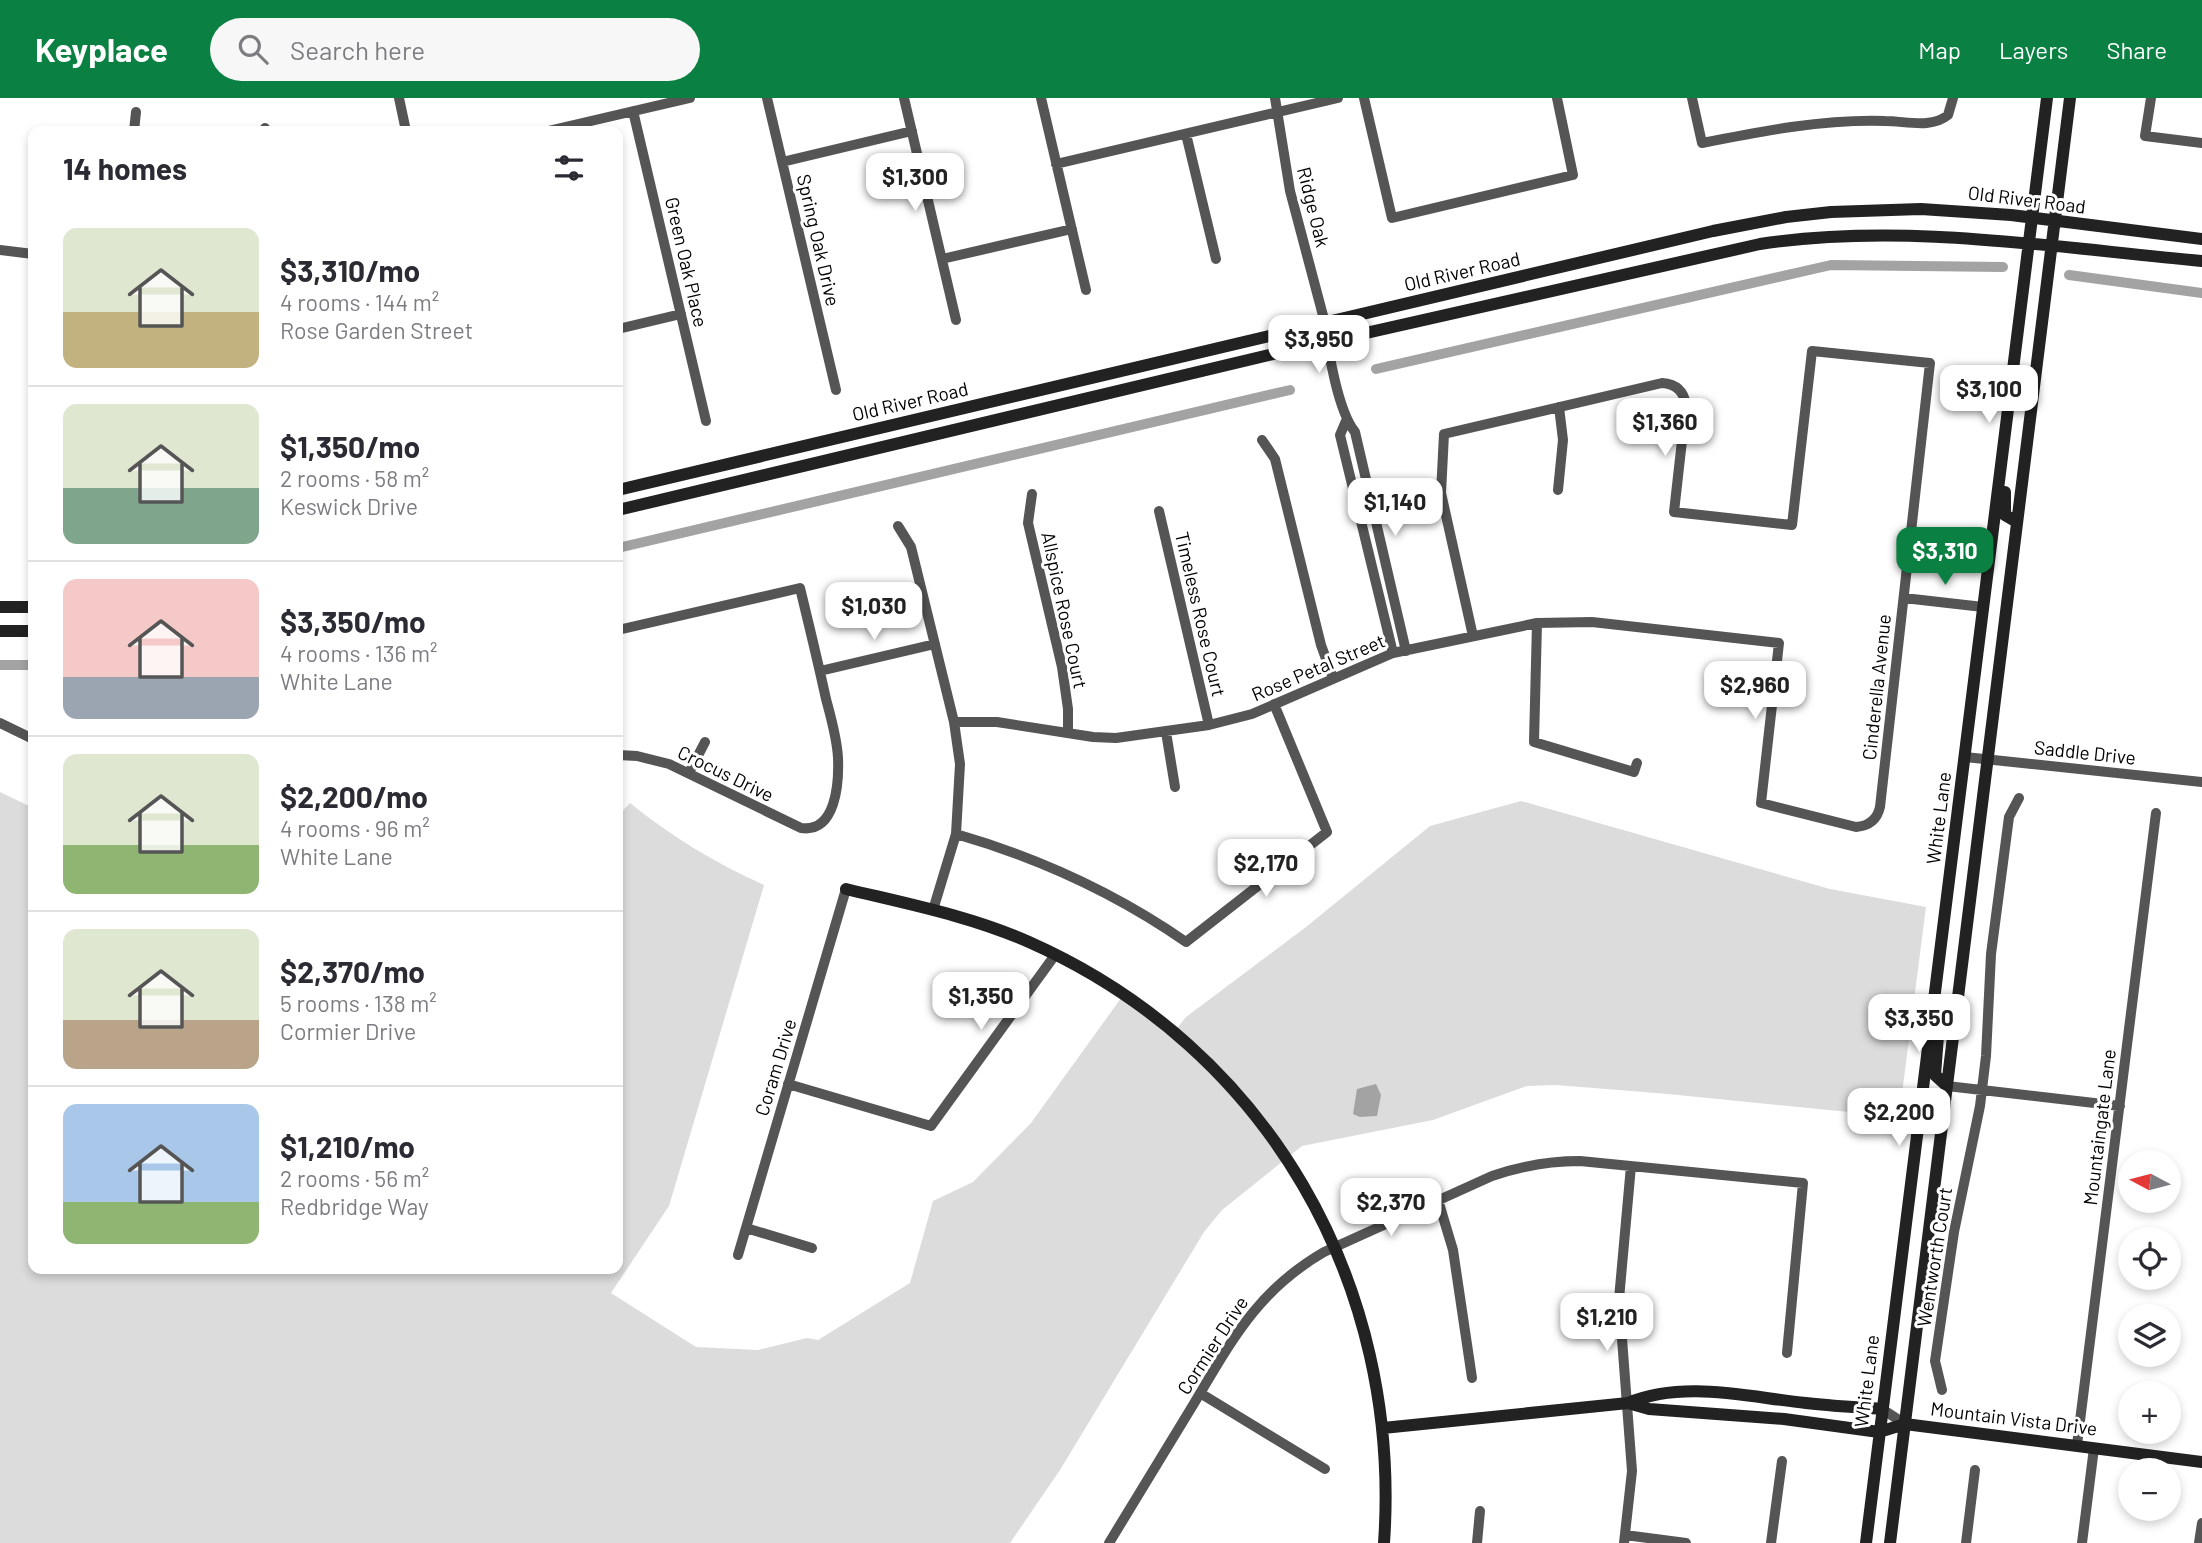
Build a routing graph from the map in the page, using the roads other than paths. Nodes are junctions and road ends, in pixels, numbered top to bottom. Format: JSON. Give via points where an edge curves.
{"nodes":[{"id":1,"x":399,"y":98,"type":"edge"},
{"id":2,"x":690,"y":98,"type":"edge"},
{"id":3,"x":767,"y":98,"type":"edge"},
{"id":4,"x":904,"y":98,"type":"edge"},
{"id":5,"x":1041,"y":98,"type":"edge"},
{"id":6,"x":1275,"y":98,"type":"edge"},
{"id":7,"x":1338,"y":98,"type":"edge"},
{"id":8,"x":1364,"y":98,"type":"edge"},
{"id":9,"x":1557,"y":98,"type":"edge"},
{"id":10,"x":1692,"y":98,"type":"edge"},
{"id":11,"x":1953,"y":98,"type":"edge"},
{"id":12,"x":2047,"y":98,"type":"edge"},
{"id":13,"x":2070,"y":98,"type":"edge"},
{"id":14,"x":2151,"y":98,"type":"edge"},
{"id":15,"x":634,"y":111,"type":"junction"},
{"id":16,"x":136,"y":112,"type":"dead end"},
{"id":17,"x":1277,"y":112,"type":"junction"},
{"id":18,"x":135,"y":126,"type":"edge"},
{"id":19,"x":405,"y":126,"type":"edge"},
{"id":20,"x":570,"y":126,"type":"edge"},
{"id":21,"x":912,"y":131,"type":"junction"},
{"id":22,"x":1186,"y":134,"type":"junction"},
{"id":23,"x":2202,"y":143,"type":"edge"},
{"id":24,"x":782,"y":162,"type":"junction"},
{"id":25,"x":1056,"y":164,"type":"junction"},
{"id":26,"x":2032,"y":218,"type":"junction"},
{"id":27,"x":2055,"y":221,"type":"junction"},
{"id":28,"x":1072,"y":229,"type":"junction"},
{"id":29,"x":2202,"y":239,"type":"edge"},
{"id":30,"x":2029,"y":244,"type":"junction"},
{"id":31,"x":2051,"y":247,"type":"junction"},
{"id":32,"x":0,"y":250,"type":"edge"},
{"id":33,"x":28,"y":253,"type":"edge"},
{"id":34,"x":1216,"y":259,"type":"dead end"},
{"id":35,"x":942,"y":260,"type":"junction"},
{"id":36,"x":2202,"y":261,"type":"edge"},
{"id":37,"x":1086,"y":290,"type":"dead end"},
{"id":38,"x":681,"y":314,"type":"junction"},
{"id":39,"x":956,"y":320,"type":"dead end"},
{"id":40,"x":1325,"y":323,"type":"junction"},
{"id":41,"x":623,"y":328,"type":"edge"},
{"id":42,"x":1327,"y":343,"type":"junction"},
{"id":43,"x":836,"y":390,"type":"dead end"},
{"id":44,"x":1559,"y":407,"type":"junction"},
{"id":45,"x":706,"y":421,"type":"dead end"},
{"id":46,"x":1346,"y":421,"type":"junction"},
{"id":47,"x":1262,"y":440,"type":"dead end"},
{"id":48,"x":2002,"y":454,"type":"junction"},
{"id":49,"x":623,"y":489,"type":"edge"},
{"id":50,"x":1558,"y":490,"type":"dead end"},
{"id":51,"x":1032,"y":494,"type":"dead end"},
{"id":52,"x":623,"y":509,"type":"edge"},
{"id":53,"x":1159,"y":511,"type":"dead end"},
{"id":54,"x":2017,"y":522,"type":"junction"},
{"id":55,"x":898,"y":526,"type":"dead end"},
{"id":56,"x":1904,"y":598,"type":"junction"},
{"id":57,"x":0,"y":607,"type":"edge"},
{"id":58,"x":28,"y":607,"type":"edge"},
{"id":59,"x":1983,"y":607,"type":"junction"},
{"id":60,"x":1536,"y":623,"type":"junction"},
{"id":61,"x":623,"y":628,"type":"edge"},
{"id":62,"x":0,"y":631,"type":"edge"},
{"id":63,"x":28,"y":631,"type":"edge"},
{"id":64,"x":1473,"y":636,"type":"junction"},
{"id":65,"x":935,"y":644,"type":"junction"},
{"id":66,"x":1406,"y":651,"type":"junction"},
{"id":67,"x":1393,"y":653,"type":"junction"},
{"id":68,"x":820,"y":671,"type":"junction"},
{"id":69,"x":1333,"y":678,"type":"junction"},
{"id":70,"x":1274,"y":704,"type":"junction"},
{"id":71,"x":954,"y":722,"type":"junction"},
{"id":72,"x":0,"y":723,"type":"edge"},
{"id":73,"x":1209,"y":725,"type":"junction"},
{"id":74,"x":1166,"y":732,"type":"junction"},
{"id":75,"x":1068,"y":733,"type":"junction"},
{"id":76,"x":28,"y":737,"type":"edge"},
{"id":77,"x":705,"y":742,"type":"dead end"},
{"id":78,"x":623,"y":755,"type":"edge"},
{"id":79,"x":1965,"y":757,"type":"junction"},
{"id":80,"x":1987,"y":760,"type":"junction"},
{"id":81,"x":1637,"y":763,"type":"dead end"},
{"id":82,"x":689,"y":773,"type":"junction"},
{"id":83,"x":2202,"y":782,"type":"edge"},
{"id":84,"x":1175,"y":787,"type":"dead end"},
{"id":85,"x":2019,"y":798,"type":"dead end"},
{"id":86,"x":1761,"y":803,"type":"joint"},
{"id":87,"x":2156,"y":813,"type":"dead end"},
{"id":88,"x":956,"y":834,"type":"junction"},
{"id":89,"x":846,"y":889,"type":"joint"},
{"id":90,"x":933,"y":909,"type":"junction"},
{"id":91,"x":1055,"y":955,"type":"junction"},
{"id":92,"x":1935,"y":995,"type":"junction"},
{"id":93,"x":788,"y":1084,"type":"junction"},
{"id":94,"x":1947,"y":1086,"type":"junction"},
{"id":95,"x":1982,"y":1089,"type":"junction"},
{"id":96,"x":2120,"y":1106,"type":"junction"},
{"id":97,"x":1631,"y":1166,"type":"junction"},
{"id":98,"x":1438,"y":1200,"type":"junction"},
{"id":99,"x":746,"y":1228,"type":"junction"},
{"id":100,"x":1335,"y":1247,"type":"junction"},
{"id":101,"x":812,"y":1248,"type":"dead end"},
{"id":102,"x":738,"y":1255,"type":"dead end"},
{"id":103,"x":1787,"y":1353,"type":"dead end"},
{"id":104,"x":1472,"y":1378,"type":"dead end"},
{"id":105,"x":1942,"y":1390,"type":"dead end"},
{"id":106,"x":1200,"y":1394,"type":"junction"},
{"id":107,"x":1628,"y":1403,"type":"junction"},
{"id":108,"x":1882,"y":1409,"type":"junction"},
{"id":109,"x":1905,"y":1424,"type":"junction"},
{"id":110,"x":1383,"y":1428,"type":"junction"},
{"id":111,"x":1879,"y":1432,"type":"junction"},
{"id":112,"x":2077,"y":1445,"type":"junction"},
{"id":113,"x":2094,"y":1448,"type":"junction"},
{"id":114,"x":1782,"y":1461,"type":"dead end"},
{"id":115,"x":2202,"y":1462,"type":"edge"},
{"id":116,"x":1325,"y":1469,"type":"dead end"},
{"id":117,"x":1975,"y":1470,"type":"dead end"},
{"id":118,"x":1480,"y":1511,"type":"dead end"},
{"id":119,"x":2202,"y":1522,"type":"edge"},
{"id":120,"x":1625,"y":1539,"type":"edge"},
{"id":121,"x":1109,"y":1543,"type":"edge"},
{"id":122,"x":1384,"y":1543,"type":"edge"},
{"id":123,"x":1477,"y":1543,"type":"edge"},
{"id":124,"x":1686,"y":1543,"type":"edge"},
{"id":125,"x":1771,"y":1543,"type":"edge"},
{"id":126,"x":1866,"y":1543,"type":"edge"},
{"id":127,"x":1890,"y":1543,"type":"edge"},
{"id":128,"x":1966,"y":1543,"type":"edge"},
{"id":129,"x":2082,"y":1543,"type":"edge"},
{"id":130,"x":2199,"y":1543,"type":"edge"}],
"edges":[{"from":1,"to":19,"type":"street"},
{"from":2,"to":15,"type":"street"},
{"from":3,"to":24,"type":"street","name":"Spring Oak Drive"},
{"from":4,"to":21,"type":"street"},
{"from":5,"to":25,"type":"street"},
{"from":6,"to":17,"type":"street","name":"Ridge Oak"},
{"from":7,"to":17,"type":"street"},
{"from":8,"to":9,"type":"street","via":[[1392,218],[1573,175]]},
{"from":10,"to":11,"type":"street","via":[[1702,143],[1833,123],[1934,124],[1948,115]]},
{"from":12,"to":26,"type":"main road","name":"White Lane"},
{"from":13,"to":27,"type":"main road"},
{"from":14,"to":23,"type":"street","via":[[2145,136]]},
{"from":15,"to":20,"type":"street"},
{"from":15,"to":38,"type":"street","name":"Green Oak Place"},
{"from":16,"to":18,"type":"street"},
{"from":17,"to":22,"type":"street"},
{"from":17,"to":40,"type":"street","name":"Ridge Oak","via":[[1290,191]]},
{"from":21,"to":24,"type":"street"},
{"from":21,"to":35,"type":"street"},
{"from":22,"to":25,"type":"street"},
{"from":22,"to":34,"type":"street"},
{"from":24,"to":43,"type":"street","name":"Spring Oak Drive"},
{"from":25,"to":28,"type":"street"},
{"from":26,"to":27,"type":"main road","name":"Old River Road"},
{"from":26,"to":30,"type":"main road","name":"White Lane"},
{"from":26,"to":40,"type":"main road","name":"Old River Road","via":[[1921,209],[1786,217]]},
{"from":27,"to":29,"type":"main road","name":"Old River Road"},
{"from":27,"to":31,"type":"main road"},
{"from":28,"to":35,"type":"street"},
{"from":28,"to":37,"type":"street"},
{"from":30,"to":31,"type":"main road","name":"Old River Road"},
{"from":30,"to":42,"type":"main road","name":"Old River Road","via":[[1915,236],[1789,240],[1718,252]]},
{"from":30,"to":48,"type":"main road","name":"White Lane"},
{"from":31,"to":36,"type":"main road","name":"Old River Road"},
{"from":31,"to":54,"type":"main road"},
{"from":32,"to":33,"type":"street"},
{"from":35,"to":39,"type":"street"},
{"from":38,"to":41,"type":"street"},
{"from":38,"to":45,"type":"street","name":"Green Oak Place"},
{"from":40,"to":42,"type":"street","name":"Ridge Oak"},
{"from":40,"to":49,"type":"main road","name":"Old River Road"},
{"from":42,"to":46,"type":"street","name":"Ridge Oak"},
{"from":42,"to":52,"type":"main road","name":"Old River Road"},
{"from":44,"to":50,"type":"street","via":[[1563,440]]},
{"from":44,"to":56,"type":"street","name":"Cinderella Avenue","via":[[1670,384],[1681,392],[1686,408],[1674,512],[1792,525],[1812,351],[1930,363]]},
{"from":44,"to":64,"type":"street","via":[[1444,434],[1441,493]]},
{"from":46,"to":66,"type":"street","name":"Ridge Oak","via":[[1355,432]]},
{"from":46,"to":67,"type":"street","via":[[1340,435]]},
{"from":47,"to":69,"type":"street","via":[[1275,459]]},
{"from":48,"to":54,"type":"main road","via":[[2007,468],[2005,515]]},
{"from":48,"to":59,"type":"main road","name":"White Lane"},
{"from":51,"to":75,"type":"street","name":"Allspice Rose Court","via":[[1028,523],[1062,667]]},
{"from":53,"to":73,"type":"street","name":"Timeless Rose Court"},
{"from":54,"to":80,"type":"main road"},
{"from":55,"to":65,"type":"street","via":[[911,547]]},
{"from":56,"to":59,"type":"street"},
{"from":56,"to":86,"type":"street","name":"Cinderella Avenue","via":[[1875,819],[1856,827]]},
{"from":57,"to":58,"type":"main road"},
{"from":59,"to":79,"type":"main road","name":"White Lane"},
{"from":60,"to":64,"type":"street","name":"Rose Petal Street"},
{"from":60,"to":81,"type":"street","via":[[1534,742],[1634,772]]},
{"from":60,"to":86,"type":"street","name":"Rose Petal Street","via":[[1592,622],[1779,643]]},
{"from":61,"to":68,"type":"street","via":[[800,588]]},
{"from":62,"to":63,"type":"main road"},
{"from":64,"to":66,"type":"street","name":"Rose Petal Street"},
{"from":65,"to":68,"type":"street"},
{"from":65,"to":71,"type":"street"},
{"from":66,"to":67,"type":"street","name":"Rose Petal Street"},
{"from":67,"to":69,"type":"street","name":"Rose Petal Street"},
{"from":68,"to":82,"type":"street","name":"Crocus Drive","via":[[838,775],[829,816],[817,828],[801,828]]},
{"from":69,"to":70,"type":"street","name":"Rose Petal Street"},
{"from":70,"to":73,"type":"street","name":"Rose Petal Street"},
{"from":70,"to":88,"type":"street","via":[[1327,832],[1186,942],[1127,903],[1064,871]]},
{"from":71,"to":75,"type":"street","name":"Rose Petal Street","via":[[997,722]]},
{"from":71,"to":88,"type":"street","via":[[960,764]]},
{"from":72,"to":76,"type":"street"},
{"from":73,"to":74,"type":"street","name":"Rose Petal Street"},
{"from":74,"to":75,"type":"street","name":"Rose Petal Street","via":[[1116,738]]},
{"from":74,"to":84,"type":"street"},
{"from":77,"to":82,"type":"street"},
{"from":78,"to":82,"type":"street","name":"Crocus Drive","via":[[652,758]]},
{"from":79,"to":80,"type":"street","name":"Saddle Drive"},
{"from":79,"to":92,"type":"main road","name":"White Lane"},
{"from":80,"to":83,"type":"street","name":"Saddle Drive"},
{"from":80,"to":94,"type":"main road"},
{"from":85,"to":95,"type":"street","name":"Wentworth Court","via":[[2009,817],[2003,858]]},
{"from":87,"to":96,"type":"street","name":"Mountaingate Lane"},
{"from":88,"to":90,"type":"street"},
{"from":89,"to":90,"type":"main road"},
{"from":89,"to":93,"type":"street","name":"Coram Drive"},
{"from":90,"to":91,"type":"main road"},
{"from":91,"to":93,"type":"street","via":[[931,1126]]},
{"from":91,"to":100,"type":"main road","via":[[1135,1002],[1214,1070],[1286,1158]]},
{"from":92,"to":94,"type":"main road","via":[[1941,1010],[1935,1076]]},
{"from":92,"to":108,"type":"main road","name":"White Lane"},
{"from":93,"to":99,"type":"street","name":"Coram Drive"},
{"from":94,"to":95,"type":"street"},
{"from":94,"to":109,"type":"main road"},
{"from":95,"to":96,"type":"street"},
{"from":95,"to":105,"type":"street","name":"Wentworth Court","via":[[1935,1361]]},
{"from":96,"to":112,"type":"street","name":"Mountaingate Lane"},
{"from":97,"to":98,"type":"street","name":"Cormier Drive","via":[[1580,1161],[1535,1164],[1492,1176]]},
{"from":97,"to":103,"type":"street","name":"Cormier Drive","via":[[1803,1183]]},
{"from":97,"to":107,"type":"street","via":[[1619,1299]]},
{"from":98,"to":100,"type":"street","name":"Cormier Drive"},
{"from":98,"to":104,"type":"street","via":[[1453,1250]]},
{"from":99,"to":101,"type":"street"},
{"from":99,"to":102,"type":"street","name":"Coram Drive"},
{"from":100,"to":106,"type":"street","name":"Cormier Drive","via":[[1288,1275],[1257,1306]]},
{"from":100,"to":110,"type":"main road","via":[[1366,1335]]},
{"from":106,"to":116,"type":"street"},
{"from":106,"to":121,"type":"street","name":"Cormier Drive"},
{"from":107,"to":108,"type":"main road","name":"Mountain Vista Drive","via":[[1649,1394],[1735,1392],[1806,1404]]},
{"from":107,"to":110,"type":"main road","name":"Mountain Vista Drive"},
{"from":107,"to":111,"type":"main road","name":"Mountain Vista Drive","via":[[1649,1409]]},
{"from":107,"to":120,"type":"street","via":[[1632,1471]]},
{"from":108,"to":109,"type":"street","name":"Mountain Vista Drive"},
{"from":108,"to":111,"type":"main road","name":"White Lane"},
{"from":109,"to":111,"type":"main road","name":"Mountain Vista Drive"},
{"from":109,"to":112,"type":"main road","name":"Mountain Vista Drive"},
{"from":109,"to":127,"type":"main road"},
{"from":110,"to":122,"type":"main road","via":[[1387,1480]]},
{"from":111,"to":126,"type":"main road","name":"White Lane"},
{"from":112,"to":113,"type":"main road","name":"Mountain Vista Drive"},
{"from":113,"to":115,"type":"main road","name":"Mountain Vista Drive"},
{"from":113,"to":129,"type":"street"},
{"from":114,"to":125,"type":"street"},
{"from":117,"to":128,"type":"street"},
{"from":118,"to":123,"type":"street"},
{"from":119,"to":130,"type":"street"},
{"from":120,"to":124,"type":"street"}]}
